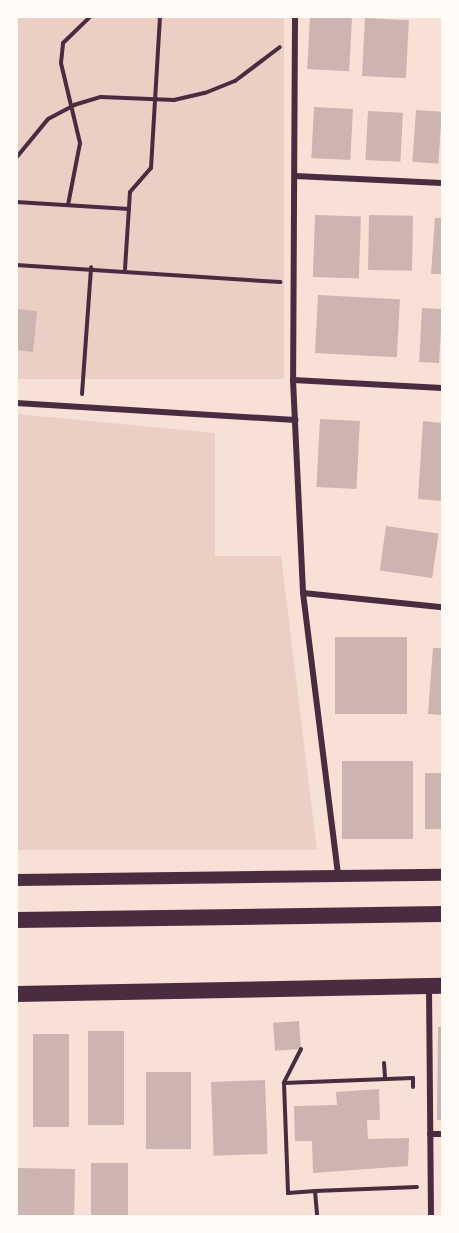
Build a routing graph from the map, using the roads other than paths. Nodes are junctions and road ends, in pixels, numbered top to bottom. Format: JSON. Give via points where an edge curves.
{"nodes":[{"id":1,"x":295,"y":16,"type":"edge"},
{"id":2,"x":295,"y":176,"type":"junction"},
{"id":3,"x":442,"y":183,"type":"edge"},
{"id":4,"x":293,"y":380,"type":"junction"},
{"id":5,"x":442,"y":388,"type":"edge"},
{"id":6,"x":16,"y":403,"type":"edge"},
{"id":7,"x":295,"y":420,"type":"junction"},
{"id":8,"x":303,"y":592,"type":"junction"},
{"id":9,"x":442,"y":607,"type":"edge"},
{"id":10,"x":442,"y":875,"type":"edge"},
{"id":11,"x":338,"y":876,"type":"junction"},
{"id":12,"x":16,"y":880,"type":"edge"},
{"id":13,"x":442,"y":914,"type":"edge"},
{"id":14,"x":16,"y":920,"type":"edge"},
{"id":15,"x":436,"y":987,"type":"edge"},
{"id":16,"x":16,"y":994,"type":"edge"},
{"id":17,"x":430,"y":1134,"type":"junction"},
{"id":18,"x":442,"y":1134,"type":"edge"},
{"id":19,"x":431,"y":1216,"type":"edge"}],
"edges":[{"from":1,"to":2,"type":"street"},
{"from":2,"to":3,"type":"street"},
{"from":2,"to":4,"type":"street"},
{"from":4,"to":5,"type":"street"},
{"from":4,"to":7,"type":"street"},
{"from":6,"to":7,"type":"street"},
{"from":7,"to":8,"type":"street"},
{"from":8,"to":9,"type":"street"},
{"from":8,"to":11,"type":"street"},
{"from":10,"to":11,"type":"main road"},
{"from":11,"to":12,"type":"main road"},
{"from":13,"to":14,"type":"highway"},
{"from":15,"to":16,"type":"highway"},
{"from":15,"to":17,"type":"street"},
{"from":17,"to":18,"type":"street"},
{"from":17,"to":19,"type":"street"}]}
